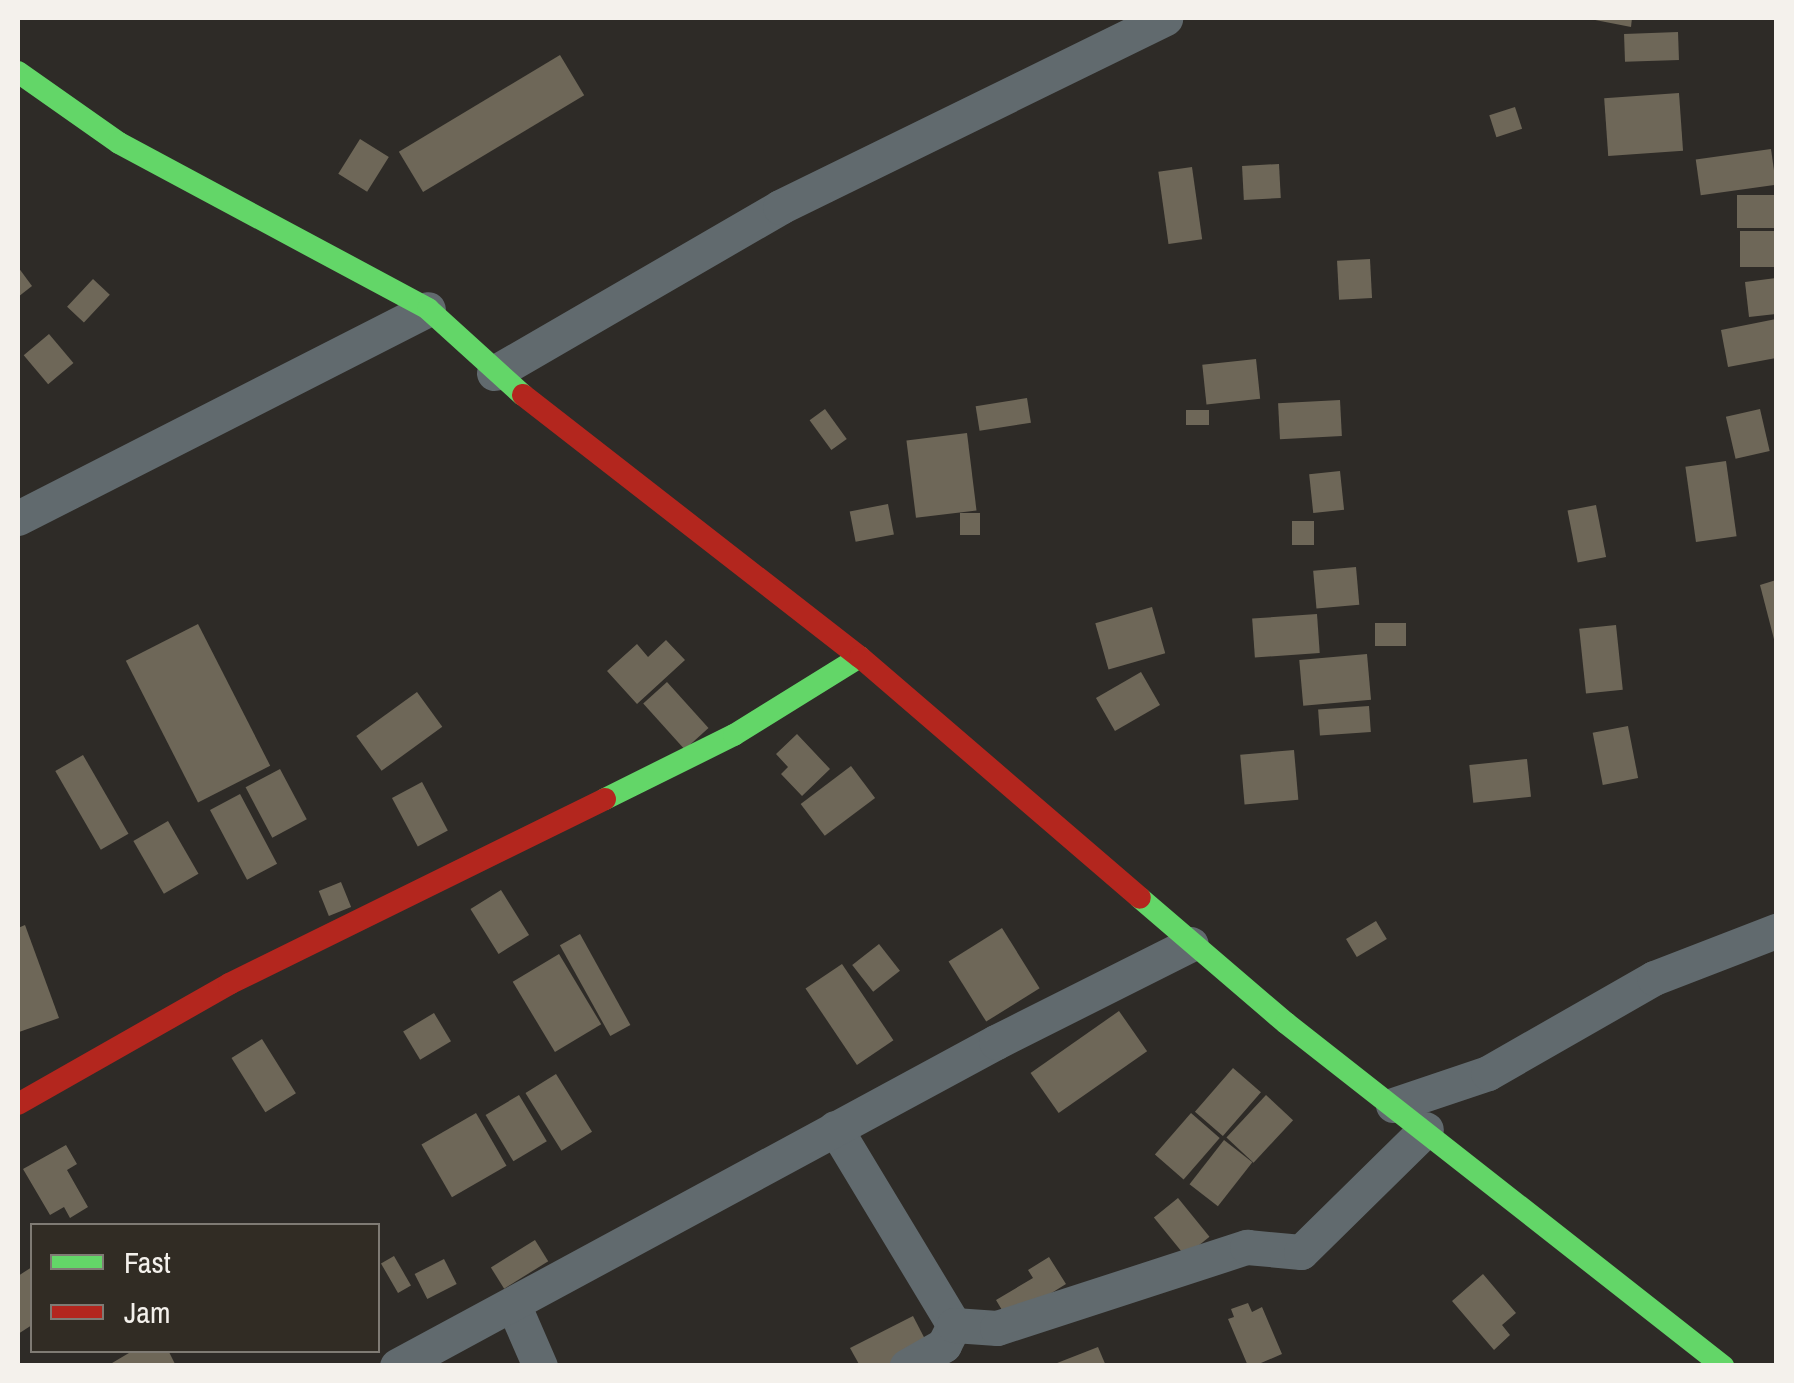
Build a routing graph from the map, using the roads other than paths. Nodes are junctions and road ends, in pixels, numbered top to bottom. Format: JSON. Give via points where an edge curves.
{"nodes":[{"id":1,"x":1165,"y":18,"type":"edge"},
{"id":2,"x":18,"y":72,"type":"edge"},
{"id":3,"x":428,"y":308,"type":"junction"},
{"id":4,"x":494,"y":374,"type":"junction"},
{"id":5,"x":18,"y":518,"type":"edge"},
{"id":6,"x":860,"y":657,"type":"junction"},
{"id":7,"x":1776,"y":931,"type":"edge"},
{"id":8,"x":1191,"y":944,"type":"junction"},
{"id":9,"x":18,"y":1104,"type":"edge"},
{"id":10,"x":1393,"y":1104,"type":"junction"},
{"id":11,"x":835,"y":1128,"type":"junction"},
{"id":12,"x":1426,"y":1128,"type":"junction"},
{"id":13,"x":513,"y":1304,"type":"junction"},
{"id":14,"x":954,"y":1325,"type":"junction"},
{"id":15,"x":398,"y":1366,"type":"edge"},
{"id":16,"x":540,"y":1366,"type":"edge"},
{"id":17,"x":907,"y":1366,"type":"edge"},
{"id":18,"x":1723,"y":1366,"type":"edge"}],
"edges":[{"from":1,"to":4,"type":"street","via":[[780,208]]},
{"from":2,"to":3,"type":"street","via":[[119,143]]},
{"from":3,"to":4,"type":"street"},
{"from":3,"to":5,"type":"street"},
{"from":4,"to":6,"type":"street"},
{"from":6,"to":8,"type":"street"},
{"from":6,"to":9,"type":"street","via":[[734,735],[229,984]]},
{"from":7,"to":10,"type":"street","via":[[1654,978],[1488,1074]]},
{"from":8,"to":10,"type":"street"},
{"from":8,"to":11,"type":"street"},
{"from":10,"to":12,"type":"street"},
{"from":11,"to":13,"type":"street"},
{"from":11,"to":14,"type":"street"},
{"from":12,"to":14,"type":"street","via":[[1301,1252],[1247,1247],[997,1328]]},
{"from":12,"to":18,"type":"street"},
{"from":13,"to":15,"type":"street"},
{"from":13,"to":16,"type":"street"},
{"from":14,"to":17,"type":"street","via":[[944,1345]]}]}
